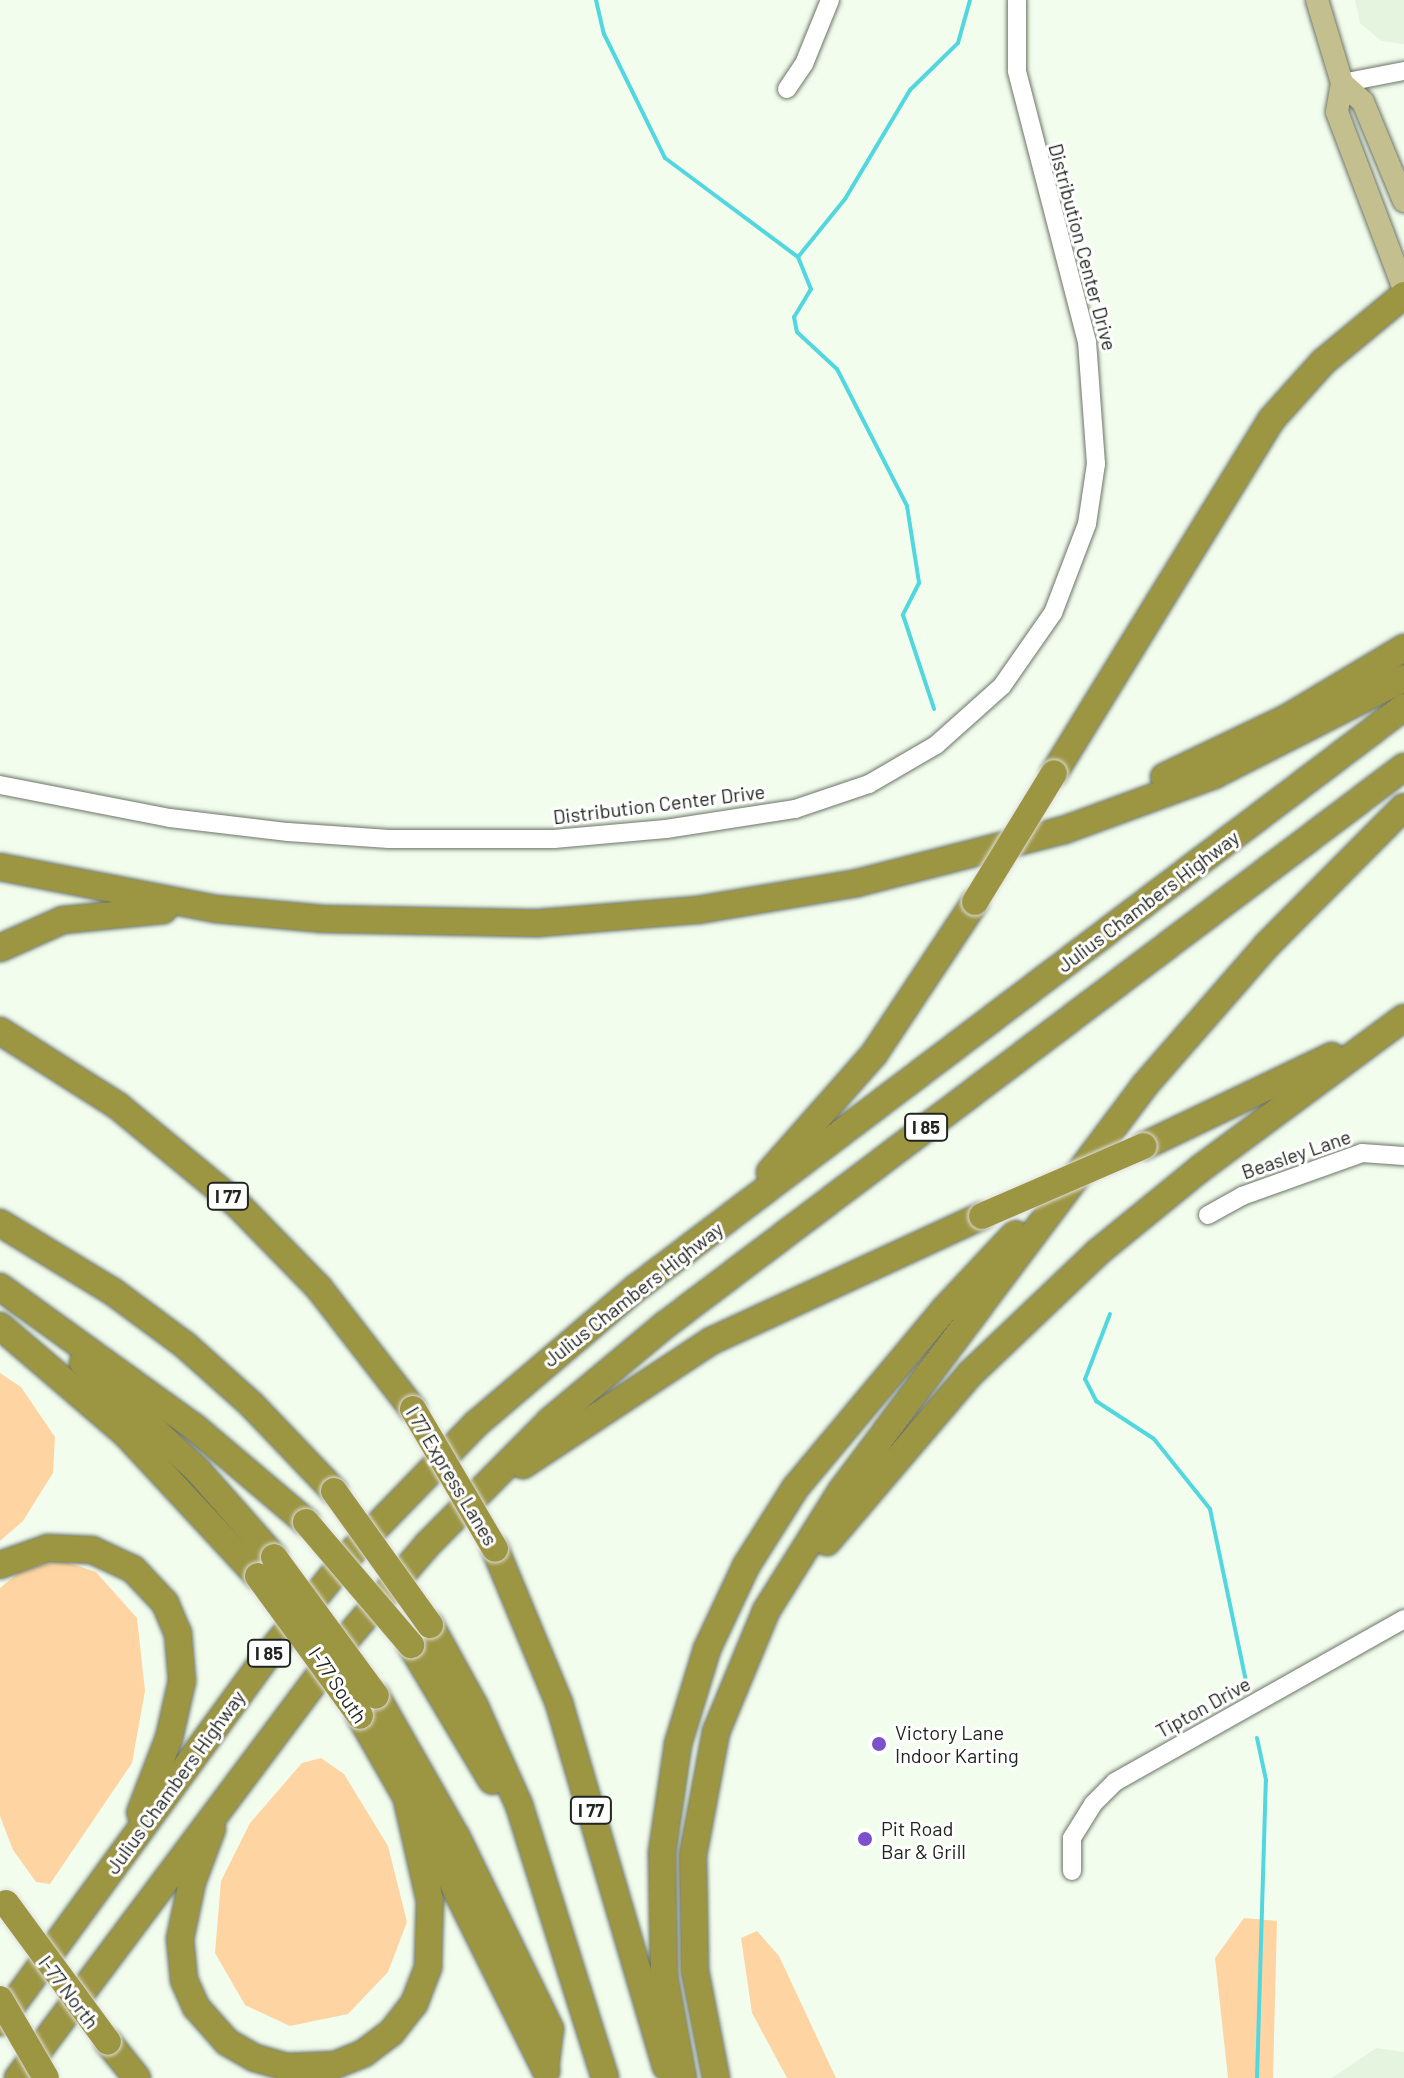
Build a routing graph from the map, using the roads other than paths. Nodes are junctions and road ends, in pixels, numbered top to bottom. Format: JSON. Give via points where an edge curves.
{"nodes":[{"id":1,"x":830,"y":0,"type":"edge"},
{"id":2,"x":1017,"y":0,"type":"edge"},
{"id":3,"x":1317,"y":0,"type":"edge"},
{"id":4,"x":1404,"y":71,"type":"edge"},
{"id":5,"x":1342,"y":83,"type":"junction"},
{"id":6,"x":787,"y":89,"type":"dead end"},
{"id":7,"x":1404,"y":201,"type":"edge"},
{"id":8,"x":1404,"y":289,"type":"edge"},
{"id":9,"x":1404,"y":295,"type":"edge"},
{"id":10,"x":1404,"y":648,"type":"edge"},
{"id":11,"x":1404,"y":678,"type":"edge"},
{"id":12,"x":1404,"y":707,"type":"edge"},
{"id":13,"x":1404,"y":767,"type":"edge"},
{"id":14,"x":0,"y":785,"type":"edge"},
{"id":15,"x":1404,"y":807,"type":"edge"},
{"id":16,"x":961,"y":858,"type":"junction"},
{"id":17,"x":0,"y":867,"type":"edge"},
{"id":18,"x":216,"y":909,"type":"junction"},
{"id":19,"x":0,"y":948,"type":"edge"},
{"id":20,"x":1404,"y":1017,"type":"edge"},
{"id":21,"x":0,"y":1031,"type":"edge"},
{"id":22,"x":1404,"y":1156,"type":"edge"},
{"id":23,"x":1086,"y":1161,"type":"junction"},
{"id":24,"x":1208,"y":1215,"type":"dead end"},
{"id":25,"x":727,"y":1220,"type":"junction"},
{"id":26,"x":0,"y":1223,"type":"edge"},
{"id":27,"x":0,"y":1287,"type":"edge"},
{"id":28,"x":0,"y":1326,"type":"edge"},
{"id":29,"x":465,"y":1506,"type":"junction"},
{"id":30,"x":0,"y":1565,"type":"edge"},
{"id":31,"x":266,"y":1567,"type":"junction"},
{"id":32,"x":1404,"y":1619,"type":"edge"},
{"id":33,"x":726,"y":1700,"type":"junction"},
{"id":34,"x":368,"y":1706,"type":"junction"},
{"id":35,"x":405,"y":1791,"type":"junction"},
{"id":36,"x":222,"y":1802,"type":"junction"},
{"id":37,"x":126,"y":1849,"type":"junction"},
{"id":38,"x":1072,"y":1871,"type":"dead end"},
{"id":39,"x":3,"y":1897,"type":"edge"},
{"id":40,"x":557,"y":1918,"type":"junction"},
{"id":41,"x":0,"y":1999,"type":"edge"},
{"id":42,"x":0,"y":2022,"type":"edge"},
{"id":43,"x":547,"y":2073,"type":"edge"},
{"id":44,"x":18,"y":2078,"type":"edge"},
{"id":45,"x":46,"y":2078,"type":"edge"},
{"id":46,"x":137,"y":2078,"type":"edge"},
{"id":47,"x":605,"y":2078,"type":"edge"},
{"id":48,"x":670,"y":2078,"type":"edge"},
{"id":49,"x":683,"y":2078,"type":"edge"},
{"id":50,"x":716,"y":2078,"type":"edge"}],
"edges":[{"from":1,"to":6,"type":"street","via":[[804,64]]},
{"from":2,"to":14,"type":"street","name":"Distribution Center Drive","via":[[1017,71],[1087,342],[1096,464],[1087,524],[1053,613],[1002,686],[936,745],[869,784],[795,809],[678,828],[554,839],[403,840],[288,832],[155,816]]},
{"from":3,"to":5,"type":"main road"},
{"from":4,"to":5,"type":"street"},
{"from":5,"to":7,"type":"main road","via":[[1363,102]]},
{"from":5,"to":8,"type":"main road","via":[[1337,112]]},
{"from":9,"to":25,"type":"highway","bridge":true,"via":[[1323,362],[1271,420],[975,902],[874,1054]]},
{"from":10,"to":16,"type":"highway","via":[[1289,717],[1191,765]]},
{"from":11,"to":16,"type":"highway","via":[[1189,785],[1064,830]]},
{"from":12,"to":25,"type":"highway","name":"Julius Chambers Highway","number":"I 85"},
{"from":13,"to":29,"type":"highway","number":"I 85","via":[[665,1325],[569,1404]]},
{"from":15,"to":23,"type":"highway","via":[[1225,991]]},
{"from":16,"to":18,"type":"highway","via":[[804,894],[591,920],[377,922]]},
{"from":17,"to":18,"type":"highway"},
{"from":18,"to":19,"type":"highway","via":[[80,916],[31,930]]},
{"from":20,"to":29,"type":"highway","bridge":true,"via":[[1144,1146],[711,1341]]},
{"from":20,"to":33,"type":"highway","via":[[1167,1194],[1000,1343],[841,1523]]},
{"from":21,"to":48,"type":"highway","name":"I 77 Express Lanes","number":"I 77","bridge":true,"via":[[118,1106],[237,1204],[319,1288],[413,1409],[495,1549],[559,1703]]},
{"from":22,"to":24,"type":"street","name":"Beasley Lane","via":[[1362,1153],[1242,1196]]},
{"from":23,"to":33,"type":"highway","via":[[809,1539],[766,1611]]},
{"from":23,"to":49,"type":"highway","via":[[962,1290],[834,1438],[778,1511],[720,1618],[678,1744],[662,1853],[663,1961]]},
{"from":25,"to":37,"type":"highway","name":"Julius Chambers Highway","number":"I 85","via":[[518,1385],[390,1510],[264,1660]]},
{"from":26,"to":40,"type":"highway","bridge":true,"via":[[99,1282],[185,1345],[251,1404],[334,1491],[430,1625],[505,1770]]},
{"from":27,"to":31,"type":"highway","via":[[172,1445]]},
{"from":27,"to":40,"type":"highway","bridge":true,"via":[[193,1426],[306,1522],[411,1645],[474,1747]]},
{"from":28,"to":31,"type":"highway","via":[[125,1433]]},
{"from":29,"to":36,"type":"highway","number":"I 85","via":[[348,1637]]},
{"from":30,"to":37,"type":"highway","via":[[48,1548],[92,1550],[145,1579],[172,1618],[181,1647],[180,1697]]},
{"from":31,"to":34,"type":"highway","bridge":true},
{"from":32,"to":38,"type":"street","name":"Tipton Drive","via":[[1115,1782],[1093,1804],[1072,1838]]},
{"from":33,"to":50,"type":"highway","via":[[701,1794],[691,1887],[695,1971]]},
{"from":34,"to":35,"type":"highway","name":"I-77 South"},
{"from":34,"to":43,"type":"highway","via":[[443,1810],[550,2029]]},
{"from":35,"to":36,"type":"highway","via":[[432,1925],[422,1986],[403,2020],[377,2044],[350,2060],[318,2067],[270,2064],[240,2051],[204,2019],[184,1980],[183,1921]]},
{"from":35,"to":43,"type":"highway","name":"I-77 South"},
{"from":36,"to":44,"type":"highway","number":"I 85"},
{"from":37,"to":42,"type":"highway","name":"Julius Chambers Highway","number":"I 85"},
{"from":39,"to":46,"type":"highway","name":"I-77 North","bridge":true},
{"from":40,"to":47,"type":"highway"},
{"from":41,"to":45,"type":"highway","bridge":true}]}
